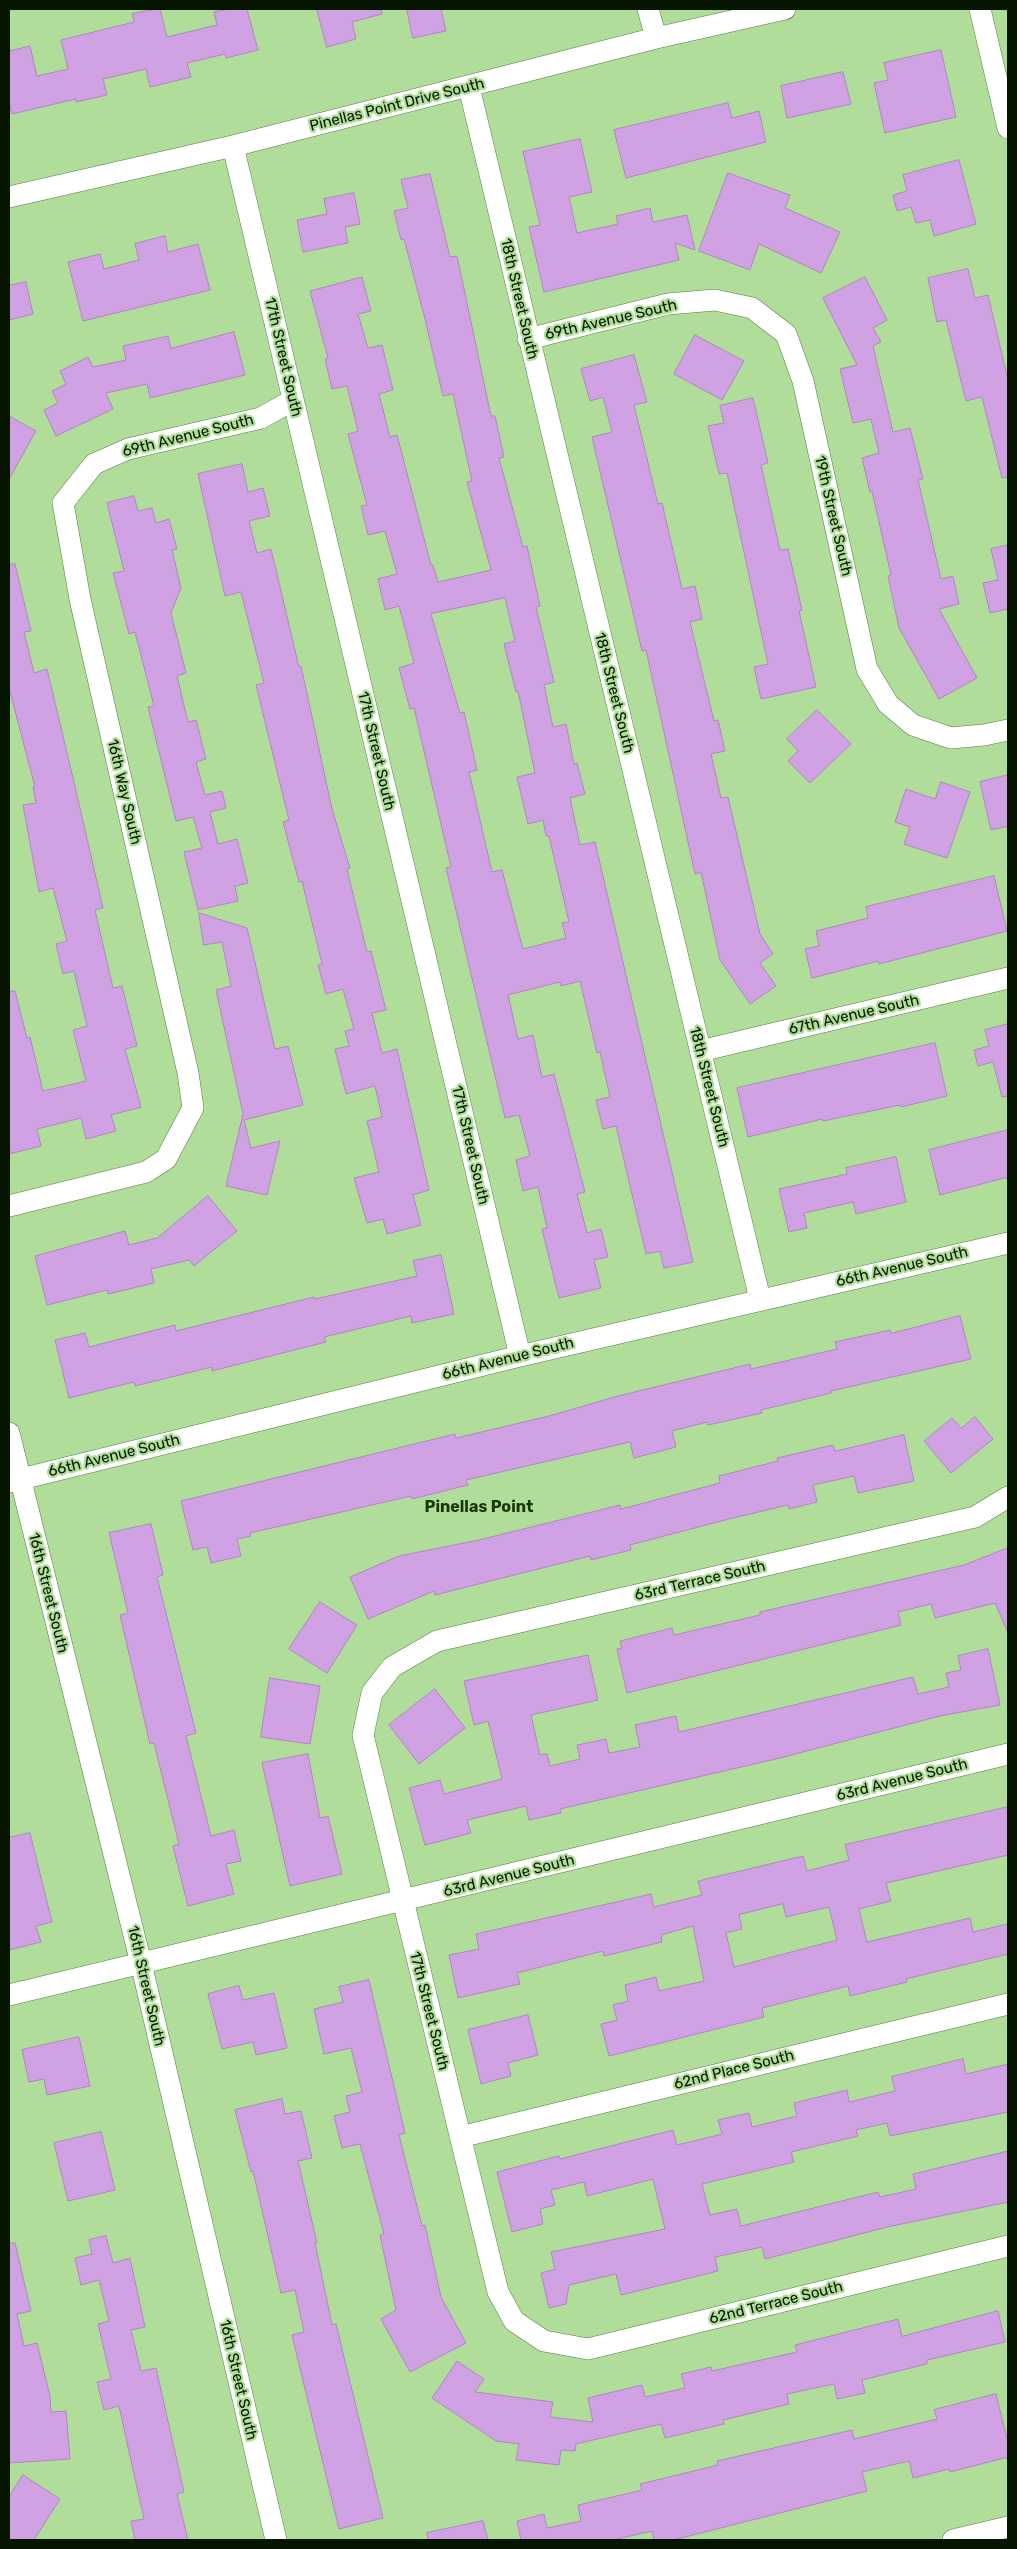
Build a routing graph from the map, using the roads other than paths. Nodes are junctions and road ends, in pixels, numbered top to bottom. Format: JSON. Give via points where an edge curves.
{"nodes":[{"id":1,"x":648,"y":9,"type":"edge"},
{"id":2,"x":785,"y":9,"type":"edge"},
{"id":3,"x":980,"y":9,"type":"edge"},
{"id":4,"x":656,"y":38,"type":"junction"},
{"id":5,"x":469,"y":87,"type":"junction"},
{"id":6,"x":1008,"y":128,"type":"edge"},
{"id":7,"x":233,"y":146,"type":"junction"},
{"id":8,"x":9,"y":196,"type":"edge"},
{"id":9,"x":752,"y":308,"type":"joint"},
{"id":10,"x":528,"y":339,"type":"junction"},
{"id":11,"x":293,"y":400,"type":"junction"},
{"id":12,"x":85,"y":474,"type":"joint"},
{"id":13,"x":1008,"y":730,"type":"edge"},
{"id":14,"x":1008,"y":978,"type":"edge"},
{"id":15,"x":700,"y":1051,"type":"junction"},
{"id":16,"x":9,"y":1206,"type":"edge"},
{"id":17,"x":1007,"y":1247,"type":"edge"},
{"id":18,"x":760,"y":1299,"type":"junction"},
{"id":19,"x":520,"y":1356,"type":"junction"},
{"id":20,"x":9,"y":1433,"type":"edge"},
{"id":21,"x":14,"y":1480,"type":"edge"},
{"id":22,"x":1008,"y":1498,"type":"edge"},
{"id":23,"x":392,"y":1667,"type":"joint"},
{"id":24,"x":1008,"y":1754,"type":"edge"},
{"id":25,"x":402,"y":1901,"type":"junction"},
{"id":26,"x":140,"y":1963,"type":"junction"},
{"id":27,"x":9,"y":1995,"type":"edge"},
{"id":28,"x":1008,"y":2004,"type":"edge"},
{"id":29,"x":460,"y":2137,"type":"junction"},
{"id":30,"x":1008,"y":2246,"type":"edge"},
{"id":31,"x":544,"y":2341,"type":"joint"},
{"id":32,"x":1008,"y":2527,"type":"edge"},
{"id":33,"x":276,"y":2540,"type":"edge"},
{"id":34,"x":953,"y":2540,"type":"edge"}],
"edges":[{"from":1,"to":4,"type":"street"},
{"from":2,"to":4,"type":"street","name":"Pinellas Point Drive South"},
{"from":3,"to":6,"type":"street"},
{"from":4,"to":5,"type":"street","name":"Pinellas Point Drive South"},
{"from":5,"to":7,"type":"street","name":"Pinellas Point Drive South"},
{"from":5,"to":10,"type":"street","name":"18th Street South"},
{"from":7,"to":8,"type":"street","name":"Pinellas Point Drive South"},
{"from":7,"to":11,"type":"street","name":"17th Street South"},
{"from":9,"to":10,"type":"street","name":"69th Avenue South","via":[[715,300],[668,304]]},
{"from":9,"to":13,"type":"street","name":"19th Street South","via":[[786,334],[803,381],[867,669],[888,704],[913,725],[951,738]]},
{"from":10,"to":15,"type":"street","name":"18th Street South"},
{"from":11,"to":12,"type":"street","name":"69th Avenue South","via":[[261,418],[128,449],[94,464]]},
{"from":11,"to":19,"type":"street","name":"17th Street South"},
{"from":12,"to":16,"type":"street","name":"16th Way South","via":[[63,503],[80,599],[188,1072],[193,1108],[166,1160],[146,1172]]},
{"from":14,"to":15,"type":"street","name":"67th Avenue South"},
{"from":15,"to":18,"type":"street","name":"18th Street South"},
{"from":17,"to":18,"type":"street","name":"66th Avenue South"},
{"from":18,"to":19,"type":"street","name":"66th Avenue South"},
{"from":19,"to":21,"type":"street","name":"66th Avenue South"},
{"from":20,"to":21,"type":"street","name":"16th Street South"},
{"from":21,"to":26,"type":"street","name":"16th Street South"},
{"from":22,"to":23,"type":"street","name":"63rd Terrace South","via":[[975,1517],[437,1641]]},
{"from":23,"to":25,"type":"street","name":"17th Street South","via":[[372,1693],[363,1735]]},
{"from":24,"to":25,"type":"street","name":"63rd Avenue South"},
{"from":25,"to":26,"type":"street","name":"63rd Avenue South"},
{"from":25,"to":29,"type":"street","name":"17th Street South"},
{"from":26,"to":27,"type":"street","name":"63rd Avenue South"},
{"from":26,"to":33,"type":"street","name":"16th Street South"},
{"from":28,"to":29,"type":"street","name":"62nd Place South"},
{"from":29,"to":31,"type":"street","name":"17th Street South","via":[[498,2292],[514,2321]]},
{"from":30,"to":31,"type":"street","name":"62nd Terrace South","via":[[588,2349]]},
{"from":32,"to":34,"type":"street"}]}
